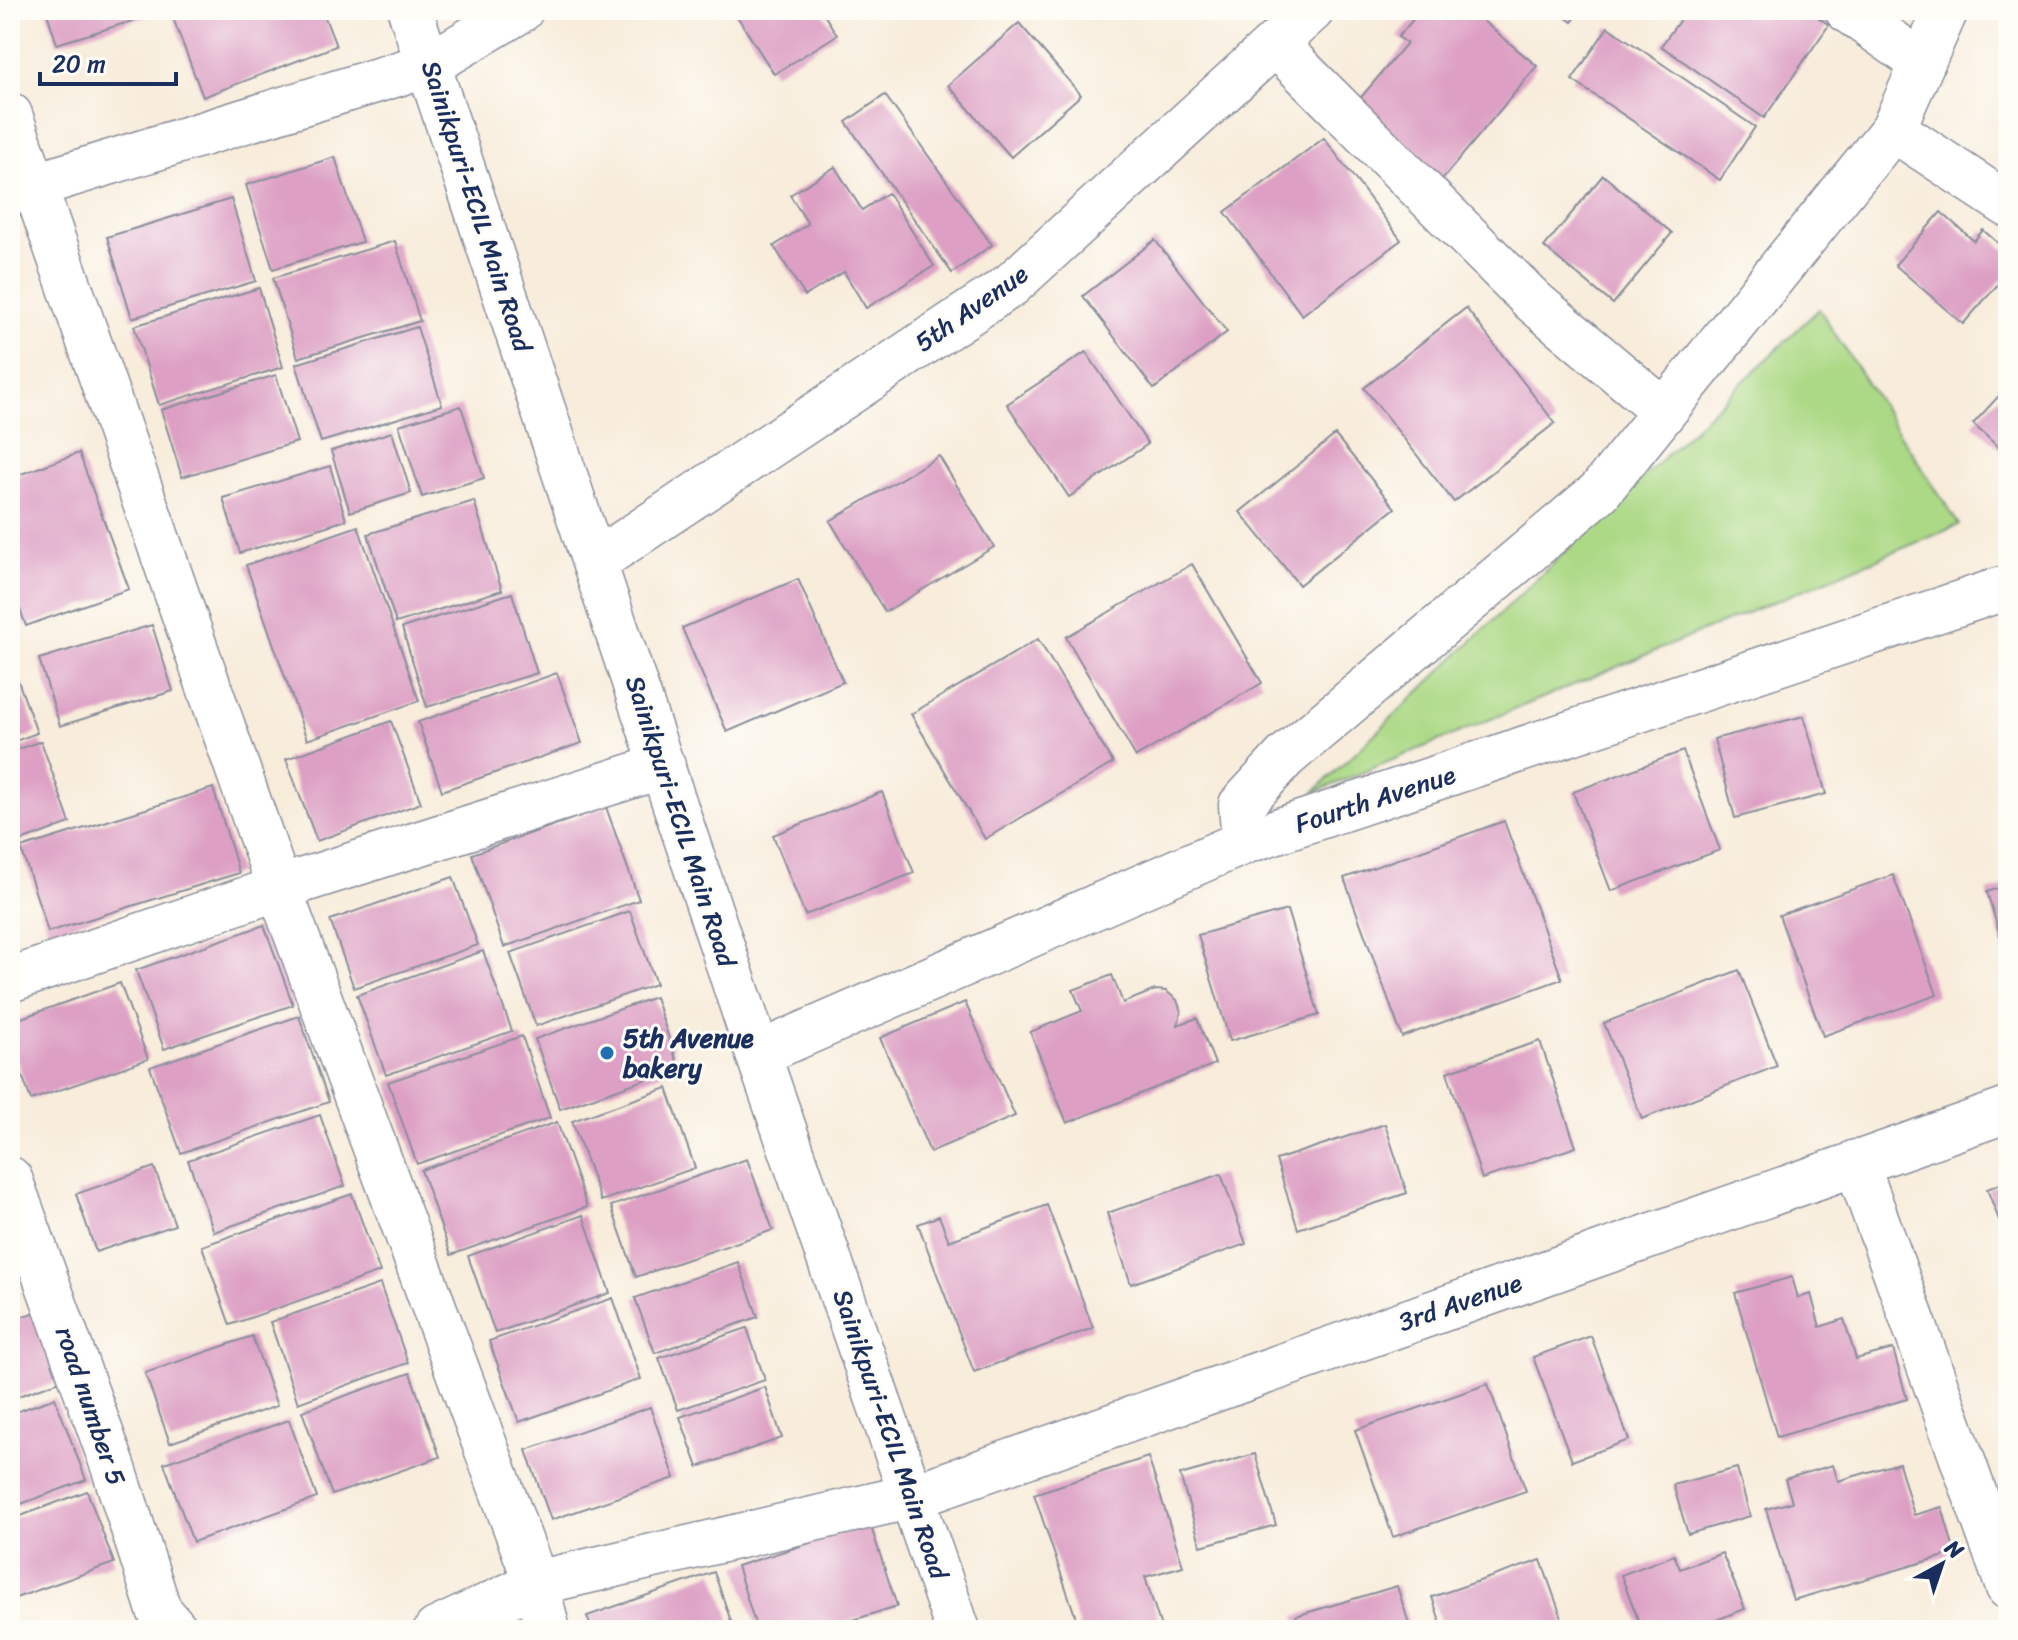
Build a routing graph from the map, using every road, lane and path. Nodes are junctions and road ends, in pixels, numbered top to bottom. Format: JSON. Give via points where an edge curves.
{"nodes":[{"id":1,"x":410,"y":10,"type":"edge"},
{"id":2,"x":521,"y":10,"type":"edge"},
{"id":3,"x":1312,"y":10,"type":"edge"},
{"id":4,"x":1847,"y":10,"type":"edge"},
{"id":5,"x":1946,"y":10,"type":"edge"},
{"id":6,"x":1275,"y":44,"type":"junction"},
{"id":7,"x":1922,"y":63,"type":"junction"},
{"id":8,"x":430,"y":64,"type":"junction"},
{"id":9,"x":10,"y":115,"type":"edge"},
{"id":10,"x":1893,"y":129,"type":"junction"},
{"id":11,"x":21,"y":189,"type":"edge"},
{"id":12,"x":2008,"y":205,"type":"edge"},
{"id":13,"x":1664,"y":411,"type":"junction"},
{"id":14,"x":595,"y":562,"type":"junction"},
{"id":15,"x":2008,"y":587,"type":"edge"},
{"id":16,"x":663,"y":766,"type":"junction"},
{"id":17,"x":1244,"y":842,"type":"junction"},
{"id":18,"x":279,"y":888,"type":"junction"},
{"id":19,"x":10,"y":980,"type":"edge"},
{"id":20,"x":758,"y":1054,"type":"junction"},
{"id":21,"x":2008,"y":1110,"type":"edge"},
{"id":22,"x":1856,"y":1162,"type":"junction"},
{"id":23,"x":10,"y":1179,"type":"edge"},
{"id":24,"x":913,"y":1496,"type":"junction"},
{"id":25,"x":536,"y":1583,"type":"junction"},
{"id":26,"x":2008,"y":1587,"type":"edge"},
{"id":27,"x":176,"y":1630,"type":"edge"},
{"id":28,"x":436,"y":1630,"type":"edge"},
{"id":29,"x":548,"y":1630,"type":"edge"},
{"id":30,"x":958,"y":1630,"type":"edge"}],
"edges":[{"from":1,"to":8,"type":"street","name":"Sainikpuri-ECIL Main Road"},
{"from":2,"to":8,"type":"street"},
{"from":3,"to":6,"type":"street","name":"5th Avenue"},
{"from":4,"to":7,"type":"street"},
{"from":5,"to":7,"type":"street"},
{"from":6,"to":13,"type":"street","via":[[1533,301]]},
{"from":6,"to":14,"type":"street","name":"5th Avenue","via":[[1011,285]]},
{"from":7,"to":10,"type":"street"},
{"from":8,"to":11,"type":"street"},
{"from":8,"to":14,"type":"street","name":"Sainikpuri-ECIL Main Road"},
{"from":9,"to":11,"type":"street"},
{"from":10,"to":12,"type":"street"},
{"from":10,"to":13,"type":"street"},
{"from":11,"to":18,"type":"street"},
{"from":13,"to":17,"type":"street","via":[[1599,492],[1285,757],[1241,805]]},
{"from":14,"to":16,"type":"street","name":"Sainikpuri-ECIL Main Road"},
{"from":15,"to":17,"type":"street","name":"Fourth Avenue"},
{"from":16,"to":18,"type":"street"},
{"from":16,"to":20,"type":"street","name":"Sainikpuri-ECIL Main Road"},
{"from":17,"to":20,"type":"street","name":"Fourth Avenue"},
{"from":18,"to":19,"type":"street"},
{"from":18,"to":25,"type":"street"},
{"from":20,"to":24,"type":"street","name":"Sainikpuri-ECIL Main Road"},
{"from":21,"to":22,"type":"street","name":"3rd Avenue"},
{"from":22,"to":24,"type":"street","name":"3rd Avenue"},
{"from":22,"to":26,"type":"street"},
{"from":23,"to":27,"type":"street","name":"road number 5","via":[[159,1610]]},
{"from":24,"to":25,"type":"street","name":"3rd Avenue"},
{"from":24,"to":30,"type":"street","name":"Sainikpuri-ECIL Main Road"},
{"from":25,"to":28,"type":"street","name":"3rd Avenue"},
{"from":25,"to":29,"type":"street"}]}
